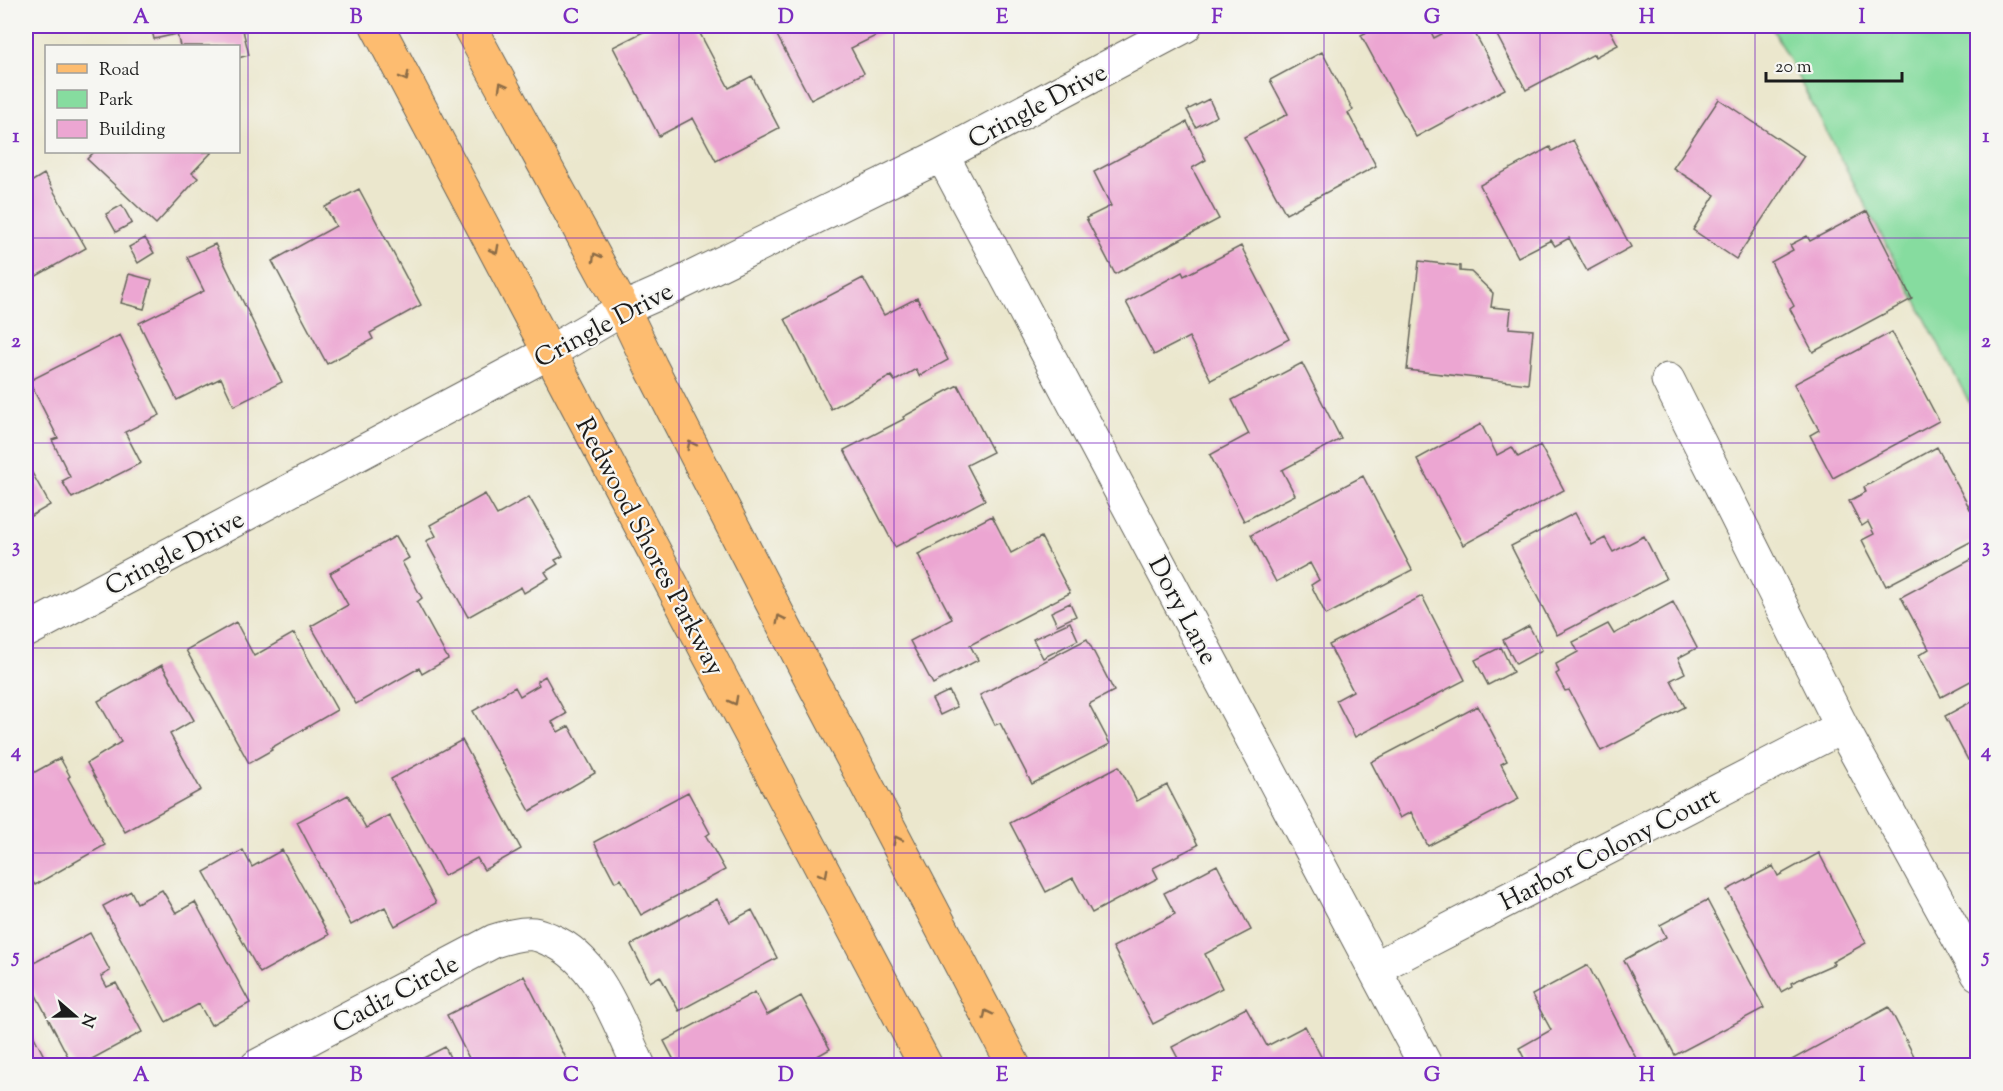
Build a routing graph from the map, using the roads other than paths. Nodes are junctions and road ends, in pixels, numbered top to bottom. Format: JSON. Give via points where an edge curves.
{"nodes":[{"id":1,"x":378,"y":26,"type":"edge"},
{"id":2,"x":469,"y":26,"type":"edge"},
{"id":3,"x":1185,"y":26,"type":"edge"},
{"id":4,"x":942,"y":155,"type":"junction"},
{"id":5,"x":624,"y":309,"type":"junction"},
{"id":6,"x":550,"y":352,"type":"junction"},
{"id":7,"x":1668,"y":380,"type":"dead end"},
{"id":8,"x":26,"y":631,"type":"edge"},
{"id":9,"x":1842,"y":727,"type":"junction"},
{"id":10,"x":1375,"y":968,"type":"junction"},
{"id":11,"x":1977,"y":974,"type":"edge"},
{"id":12,"x":257,"y":1065,"type":"edge"},
{"id":13,"x":639,"y":1065,"type":"edge"},
{"id":14,"x":926,"y":1065,"type":"edge"},
{"id":15,"x":1014,"y":1065,"type":"edge"},
{"id":16,"x":1426,"y":1065,"type":"edge"}],
"edges":[{"from":1,"to":6,"type":"main road","name":"Redwood Shores Parkway","one_way":true},
{"from":5,"to":2,"type":"main road","one_way":true},
{"from":3,"to":4,"type":"street","name":"Cringle Drive"},
{"from":4,"to":5,"type":"street","name":"Cringle Drive"},
{"from":4,"to":10,"type":"street","name":"Dory Lane"},
{"from":5,"to":6,"type":"street","name":"Cringle Drive"},
{"from":15,"to":5,"type":"main road","one_way":true,"via":[[801,660]]},
{"from":6,"to":8,"type":"street","name":"Cringle Drive"},
{"from":6,"to":14,"type":"main road","name":"Redwood Shores Parkway","one_way":true},
{"from":7,"to":9,"type":"street"},
{"from":9,"to":10,"type":"street","name":"Harbor Colony Court"},
{"from":9,"to":11,"type":"street"},
{"from":10,"to":16,"type":"street","name":"Dory Lane"},
{"from":12,"to":13,"type":"street","name":"Cadiz Circle","via":[[494,941],[519,934],[537,934],[580,957]]}]}
